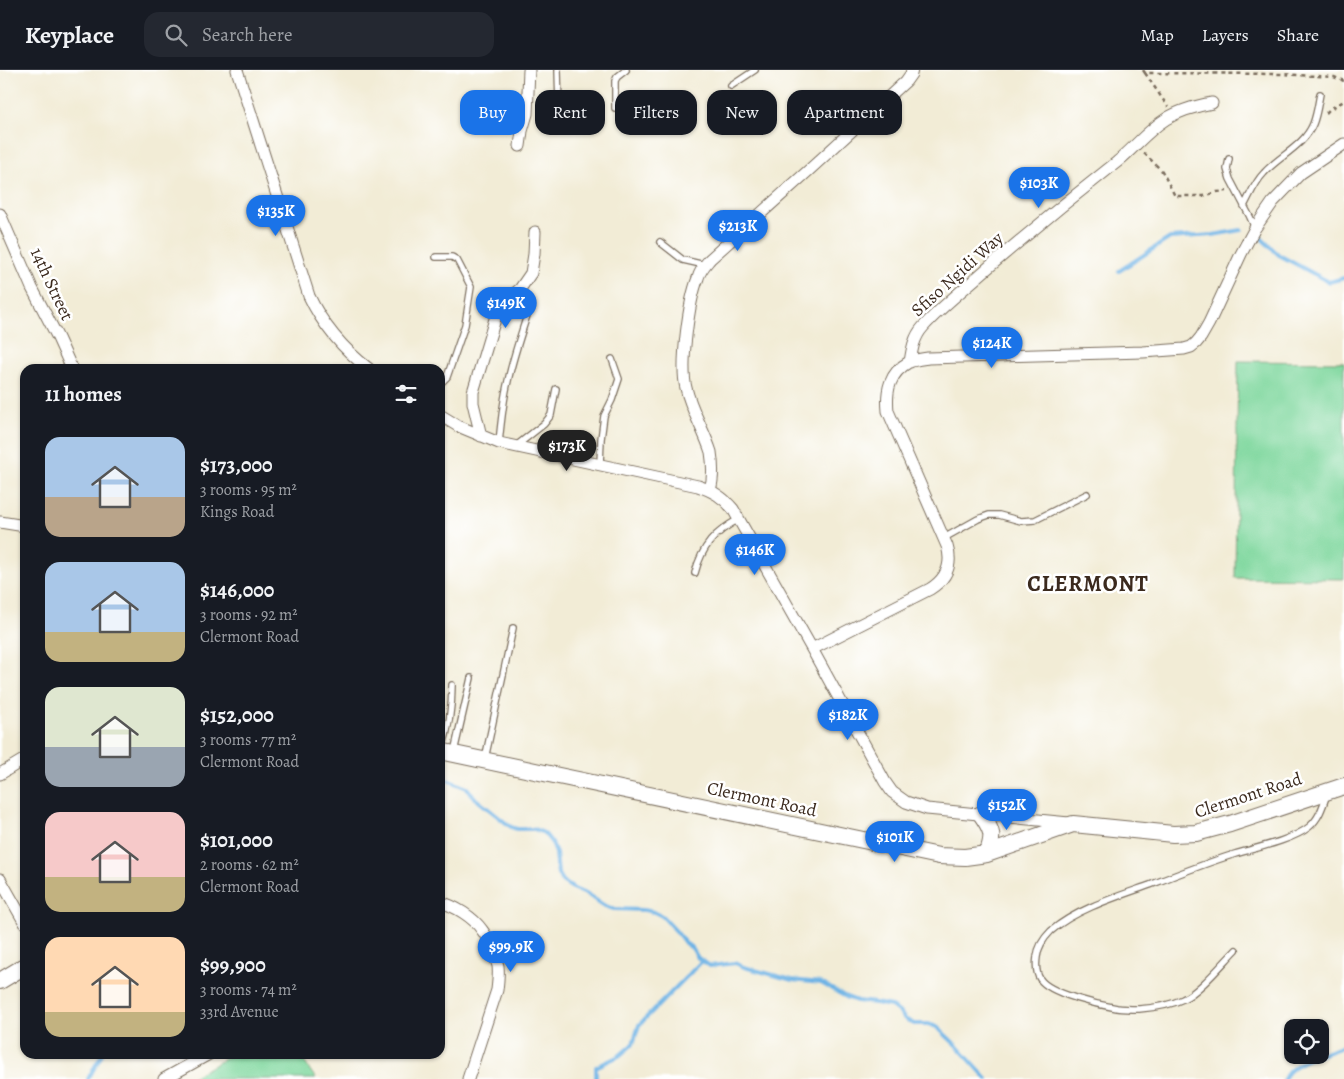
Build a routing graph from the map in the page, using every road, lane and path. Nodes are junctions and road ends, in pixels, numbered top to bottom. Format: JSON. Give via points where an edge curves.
{"nodes":[{"id":1,"x":239,"y":70,"type":"edge"},
{"id":2,"x":529,"y":70,"type":"edge"},
{"id":3,"x":558,"y":70,"type":"edge"},
{"id":4,"x":626,"y":70,"type":"edge"},
{"id":5,"x":755,"y":70,"type":"edge"},
{"id":6,"x":912,"y":70,"type":"edge"},
{"id":7,"x":1144,"y":71,"type":"edge"},
{"id":8,"x":1344,"y":81,"type":"edge"},
{"id":9,"x":731,"y":86,"type":"dead end"},
{"id":10,"x":559,"y":90,"type":"edge"},
{"id":11,"x":1320,"y":94,"type":"dead end"},
{"id":12,"x":1212,"y":103,"type":"dead end"},
{"id":13,"x":615,"y":108,"type":"dead end"},
{"id":14,"x":1173,"y":115,"type":"junction"},
{"id":15,"x":1135,"y":144,"type":"junction"},
{"id":16,"x":1344,"y":144,"type":"edge"},
{"id":17,"x":520,"y":146,"type":"dead end"},
{"id":18,"x":1228,"y":159,"type":"dead end"},
{"id":19,"x":1237,"y":193,"type":"junction"},
{"id":20,"x":1244,"y":206,"type":"junction"},
{"id":21,"x":0,"y":214,"type":"edge"},
{"id":22,"x":1255,"y":228,"type":"junction"},
{"id":23,"x":535,"y":232,"type":"dead end"},
{"id":24,"x":660,"y":242,"type":"dead end"},
{"id":25,"x":436,"y":256,"type":"dead end"},
{"id":26,"x":704,"y":265,"type":"junction"},
{"id":27,"x":528,"y":312,"type":"dead end"},
{"id":28,"x":612,"y":358,"type":"dead end"},
{"id":29,"x":910,"y":362,"type":"junction"},
{"id":30,"x":70,"y":364,"type":"edge"},
{"id":31,"x":362,"y":364,"type":"edge"},
{"id":32,"x":445,"y":380,"type":"edge"},
{"id":33,"x":556,"y":389,"type":"dead end"},
{"id":34,"x":445,"y":418,"type":"edge"},
{"id":35,"x":481,"y":436,"type":"junction"},
{"id":36,"x":499,"y":444,"type":"junction"},
{"id":37,"x":514,"y":447,"type":"junction"},
{"id":38,"x":600,"y":465,"type":"junction"},
{"id":39,"x":710,"y":490,"type":"junction"},
{"id":40,"x":1087,"y":494,"type":"dead end"},
{"id":41,"x":739,"y":519,"type":"junction"},
{"id":42,"x":0,"y":522,"type":"edge"},
{"id":43,"x":20,"y":525,"type":"edge"},
{"id":44,"x":944,"y":538,"type":"junction"},
{"id":45,"x":695,"y":573,"type":"dead end"},
{"id":46,"x":513,"y":628,"type":"dead end"},
{"id":47,"x":812,"y":650,"type":"junction"},
{"id":48,"x":471,"y":678,"type":"dead end"},
{"id":49,"x":452,"y":685,"type":"dead end"},
{"id":50,"x":445,"y":752,"type":"edge"},
{"id":51,"x":484,"y":761,"type":"junction"},
{"id":52,"x":20,"y":762,"type":"edge"},
{"id":53,"x":0,"y":774,"type":"edge"},
{"id":54,"x":1336,"y":788,"type":"edge"},
{"id":55,"x":981,"y":814,"type":"junction"},
{"id":56,"x":1073,"y":824,"type":"junction"},
{"id":57,"x":986,"y":854,"type":"junction"},
{"id":58,"x":0,"y":879,"type":"edge"},
{"id":59,"x":445,"y":903,"type":"edge"},
{"id":60,"x":20,"y":914,"type":"edge"},
{"id":61,"x":1236,"y":950,"type":"dead end"},
{"id":62,"x":20,"y":969,"type":"edge"},
{"id":63,"x":0,"y":981,"type":"edge"},
{"id":64,"x":200,"y":1059,"type":"edge"},
{"id":65,"x":164,"y":1079,"type":"edge"},
{"id":66,"x":468,"y":1079,"type":"edge"}],
"edges":[{"from":1,"to":31,"type":"street","via":[[309,296],[328,330]]},
{"from":2,"to":17,"type":"street","via":[[527,114]]},
{"from":3,"to":10,"type":"lane"},
{"from":4,"to":13,"type":"lane","via":[[614,81]]},
{"from":5,"to":9,"type":"lane"},
{"from":6,"to":26,"type":"street","via":[[906,81]]},
{"from":7,"to":8,"type":"path","via":[[1280,74],[1334,77]]},
{"from":7,"to":14,"type":"path"},
{"from":11,"to":20,"type":"lane","via":[[1317,114],[1302,141],[1263,173]]},
{"from":12,"to":14,"type":"street","name":"Sfiso Ngidi Way"},
{"from":14,"to":15,"type":"street","name":"Sfiso Ngidi Way"},
{"from":15,"to":19,"type":"path","via":[[1162,171],[1175,196]]},
{"from":15,"to":29,"type":"street","name":"Sfiso Ngidi Way","via":[[1124,157],[1027,234],[924,326],[913,345]]},
{"from":16,"to":22,"type":"street","via":[[1290,183]]},
{"from":18,"to":19,"type":"lane","via":[[1227,169]]},
{"from":19,"to":20,"type":"lane"},
{"from":20,"to":22,"type":"lane"},
{"from":21,"to":30,"type":"street","name":"14th Street"},
{"from":22,"to":29,"type":"street","via":[[1209,323],[1191,347],[1143,352],[928,358]]},
{"from":23,"to":35,"type":"street","via":[[531,273],[495,319],[473,392]]},
{"from":24,"to":26,"type":"lane","via":[[683,260]]},
{"from":25,"to":32,"type":"lane","via":[[457,260],[471,287],[465,325]]},
{"from":26,"to":39,"type":"street","via":[[690,311],[684,380],[711,452],[713,481]]},
{"from":27,"to":36,"type":"lane","via":[[507,383]]},
{"from":28,"to":38,"type":"lane","via":[[619,379],[604,416]]},
{"from":29,"to":44,"type":"street","via":[[897,371],[890,384],[888,411]]},
{"from":33,"to":37,"type":"lane","via":[[551,415]]},
{"from":34,"to":35,"type":"street"},
{"from":35,"to":36,"type":"street"},
{"from":36,"to":37,"type":"street"},
{"from":37,"to":38,"type":"street"},
{"from":38,"to":39,"type":"street"},
{"from":39,"to":41,"type":"street","name":"Clermont Road","via":[[727,502]]},
{"from":40,"to":44,"type":"lane","via":[[1035,520],[1021,521],[989,515]]},
{"from":41,"to":45,"type":"lane","via":[[712,538]]},
{"from":41,"to":47,"type":"street","name":"Clermont Road"},
{"from":42,"to":43,"type":"street"},
{"from":44,"to":47,"type":"street","via":[[950,554],[949,563],[938,584]]},
{"from":46,"to":51,"type":"lane"},
{"from":47,"to":55,"type":"street","name":"Clermont Road","via":[[892,792],[918,807]]},
{"from":48,"to":50,"type":"lane"},
{"from":49,"to":50,"type":"lane"},
{"from":50,"to":51,"type":"street","name":"Clermont Road"},
{"from":51,"to":57,"type":"street","name":"Clermont Road","via":[[939,856]]},
{"from":52,"to":53,"type":"street"},
{"from":54,"to":56,"type":"street","name":"Clermont Road","via":[[1196,833],[1174,834]]},
{"from":54,"to":61,"type":"lane","via":[[1317,818],[1302,832],[1098,904],[1066,921],[1050,932],[1038,951],[1036,963],[1040,979],[1059,993],[1118,1008],[1140,1009],[1184,999]]},
{"from":55,"to":56,"type":"street","name":"Clermont Road"},
{"from":55,"to":57,"type":"street","via":[[992,832]]},
{"from":56,"to":57,"type":"street","name":"Clermont Road"},
{"from":58,"to":60,"type":"street"},
{"from":59,"to":66,"type":"street","via":[[468,916],[482,930],[497,964],[497,990]]},
{"from":62,"to":63,"type":"street"},
{"from":64,"to":65,"type":"street"}]}
